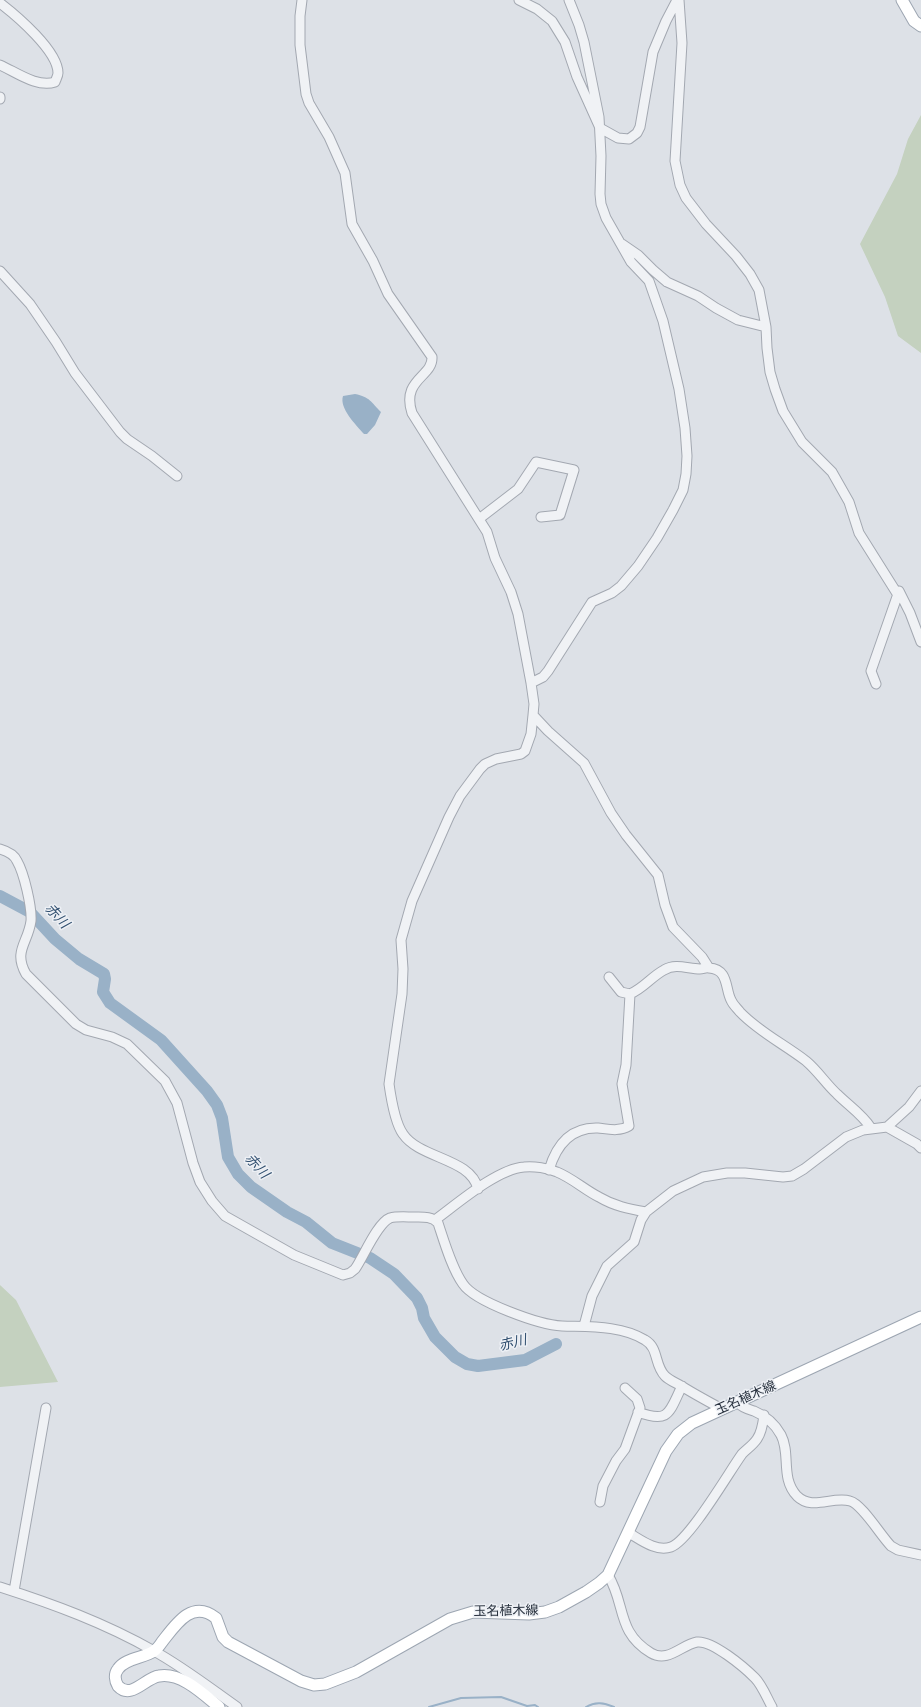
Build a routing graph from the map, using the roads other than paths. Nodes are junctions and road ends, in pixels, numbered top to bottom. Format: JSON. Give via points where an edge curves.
{"nodes":[{"id":1,"x":302,"y":0,"type":"edge"},
{"id":2,"x":518,"y":0,"type":"edge"},
{"id":3,"x":569,"y":0,"type":"edge"},
{"id":4,"x":678,"y":0,"type":"edge"},
{"id":5,"x":902,"y":0,"type":"edge"},
{"id":6,"x":0,"y":3,"type":"edge"},
{"id":7,"x":921,"y":26,"type":"edge"},
{"id":8,"x":0,"y":64,"type":"edge"},
{"id":9,"x":600,"y":128,"type":"junction"},
{"id":10,"x":619,"y":241,"type":"junction"},
{"id":11,"x":0,"y":271,"type":"edge"},
{"id":12,"x":766,"y":327,"type":"junction"},
{"id":13,"x":177,"y":476,"type":"dead end"},
{"id":14,"x":541,"y":517,"type":"dead end"},
{"id":15,"x":479,"y":519,"type":"junction"},
{"id":16,"x":898,"y":595,"type":"junction"},
{"id":17,"x":921,"y":642,"type":"edge"},
{"id":18,"x":531,"y":683,"type":"junction"},
{"id":19,"x":876,"y":684,"type":"dead end"},
{"id":20,"x":533,"y":714,"type":"junction"},
{"id":21,"x":0,"y":849,"type":"edge"},
{"id":22,"x":709,"y":968,"type":"junction"},
{"id":23,"x":609,"y":977,"type":"dead end"},
{"id":24,"x":630,"y":994,"type":"junction"},
{"id":25,"x":921,"y":1091,"type":"edge"},
{"id":26,"x":887,"y":1127,"type":"junction"},
{"id":27,"x":871,"y":1128,"type":"junction"},
{"id":28,"x":921,"y":1148,"type":"edge"},
{"id":29,"x":549,"y":1170,"type":"junction"},
{"id":30,"x":478,"y":1189,"type":"junction"},
{"id":31,"x":646,"y":1212,"type":"junction"},
{"id":32,"x":435,"y":1220,"type":"junction"},
{"id":33,"x":921,"y":1317,"type":"edge"},
{"id":34,"x":584,"y":1326,"type":"junction"},
{"id":35,"x":682,"y":1386,"type":"junction"},
{"id":36,"x":625,"y":1388,"type":"dead end"},
{"id":37,"x":738,"y":1403,"type":"junction"},
{"id":38,"x":46,"y":1408,"type":"dead end"},
{"id":39,"x":722,"y":1409,"type":"junction"},
{"id":40,"x":638,"y":1412,"type":"junction"},
{"id":41,"x":764,"y":1415,"type":"junction"},
{"id":42,"x":600,"y":1502,"type":"dead end"},
{"id":43,"x":629,"y":1533,"type":"junction"},
{"id":44,"x":921,"y":1555,"type":"edge"},
{"id":45,"x":608,"y":1575,"type":"junction"},
{"id":46,"x":0,"y":1587,"type":"edge"},
{"id":47,"x":14,"y":1592,"type":"junction"},
{"id":48,"x":155,"y":1651,"type":"junction"},
{"id":49,"x":219,"y":1707,"type":"edge"},
{"id":50,"x":237,"y":1707,"type":"edge"},
{"id":51,"x":772,"y":1707,"type":"edge"}],
"edges":[{"from":1,"to":15,"type":"street","via":[[300,45],[306,94],[345,173],[352,224],[388,294],[432,357],[431,366],[411,390],[408,401],[412,413]]},
{"from":2,"to":9,"type":"street","via":[[537,9],[552,21],[565,42],[577,77]]},
{"from":3,"to":9,"type":"street","via":[[584,42]]},
{"from":4,"to":9,"type":"street","via":[[653,52],[637,133],[629,139],[624,139]]},
{"from":4,"to":12,"type":"street","via":[[682,43],[675,161],[680,186],[706,224],[750,274],[759,290]]},
{"from":5,"to":7,"type":"main road","via":[[914,21]]},
{"from":6,"to":8,"type":"street","via":[[17,16],[46,47],[57,65],[58,75],[55,82],[47,85]]},
{"from":9,"to":10,"type":"street","via":[[601,204]]},
{"from":10,"to":12,"type":"street","via":[[667,282],[698,296],[738,320]]},
{"from":10,"to":18,"type":"street","via":[[631,262],[649,281],[663,320],[685,428],[686,474],[683,490],[674,510],[638,566],[617,590],[592,602],[543,678]]},
{"from":11,"to":13,"type":"street","via":[[34,310],[75,373],[120,432],[127,440]]},
{"from":12,"to":16,"type":"street","via":[[770,372],[783,411],[802,442],[832,472],[849,502],[859,533]]},
{"from":14,"to":15,"type":"street","via":[[560,515],[574,470],[536,462],[518,488]]},
{"from":15,"to":18,"type":"street","via":[[487,532],[518,614]]},
{"from":16,"to":17,"type":"street","via":[[899,591]]},
{"from":16,"to":19,"type":"street","via":[[871,671]]},
{"from":18,"to":20,"type":"street"},
{"from":20,"to":22,"type":"street","via":[[548,731],[580,758],[611,813],[658,875],[674,927]]},
{"from":20,"to":30,"type":"street","via":[[525,752],[485,764],[454,807],[412,901],[401,940],[402,994],[389,1084],[398,1124],[403,1134],[415,1145],[471,1175]]},
{"from":21,"to":32,"type":"street","via":[[10,853],[18,861],[30,904],[30,922],[20,954],[26,974],[76,1024],[127,1044],[164,1081],[178,1103],[200,1182],[225,1216],[294,1255],[343,1275],[355,1269],[386,1220],[397,1217],[423,1217]]},
{"from":22,"to":24,"type":"street","via":[[679,966],[665,969]]},
{"from":22,"to":27,"type":"street","via":[[724,977],[730,999],[743,1015],[806,1061]]},
{"from":23,"to":24,"type":"street","via":[[621,992]]},
{"from":24,"to":29,"type":"street","via":[[626,1065],[622,1084],[628,1126],[615,1130],[595,1128],[568,1137],[559,1145]]},
{"from":25,"to":26,"type":"street","via":[[909,1107]]},
{"from":26,"to":27,"type":"street"},
{"from":26,"to":28,"type":"street"},
{"from":27,"to":31,"type":"street","via":[[846,1137],[792,1176],[727,1173],[703,1177],[673,1191]]},
{"from":29,"to":30,"type":"street","via":[[523,1167],[508,1172]]},
{"from":29,"to":31,"type":"street","via":[[558,1172],[618,1206]]},
{"from":30,"to":32,"type":"street"},
{"from":31,"to":34,"type":"street","via":[[634,1242],[607,1266],[601,1276],[592,1296]]},
{"from":32,"to":34,"type":"street","via":[[458,1275],[468,1291],[505,1310],[540,1322],[559,1326]]},
{"from":33,"to":37,"type":"main road","name":"玉名植木線"},
{"from":34,"to":35,"type":"street","via":[[621,1331],[645,1340],[654,1348],[665,1376]]},
{"from":35,"to":39,"type":"street"},
{"from":35,"to":40,"type":"street","via":[[668,1413],[663,1416],[653,1417]]},
{"from":36,"to":40,"type":"street","via":[[637,1399],[640,1408]]},
{"from":37,"to":39,"type":"main road","name":"玉名植木線"},
{"from":37,"to":41,"type":"street","via":[[746,1409]]},
{"from":38,"to":47,"type":"street"},
{"from":39,"to":43,"type":"main road","name":"玉名植木線","via":[[692,1423],[678,1434],[666,1451]]},
{"from":40,"to":42,"type":"street","via":[[625,1449],[603,1486]]},
{"from":41,"to":43,"type":"street","via":[[758,1438],[743,1454],[699,1518],[679,1542],[670,1547],[657,1547]]},
{"from":41,"to":44,"type":"street","via":[[782,1436],[787,1476],[796,1495],[811,1503],[842,1500],[855,1504],[891,1546]]},
{"from":43,"to":45,"type":"main road","name":"玉名植木線"},
{"from":45,"to":48,"type":"main road","name":"玉名植木線","via":[[586,1592],[545,1612],[473,1612],[456,1617],[356,1672],[325,1684],[314,1685],[300,1681],[228,1642],[223,1637],[216,1618],[199,1612],[185,1616]]},
{"from":45,"to":51,"type":"street","via":[[616,1588],[627,1628],[644,1647],[659,1656],[666,1656],[696,1642],[714,1646],[756,1679]]},
{"from":46,"to":47,"type":"street"},
{"from":47,"to":48,"type":"street","via":[[91,1619]]},
{"from":48,"to":49,"type":"main road","name":"玉名植木線","via":[[118,1669],[115,1676],[120,1688],[132,1691],[152,1678],[164,1675],[190,1685]]},
{"from":48,"to":50,"type":"street"}]}
